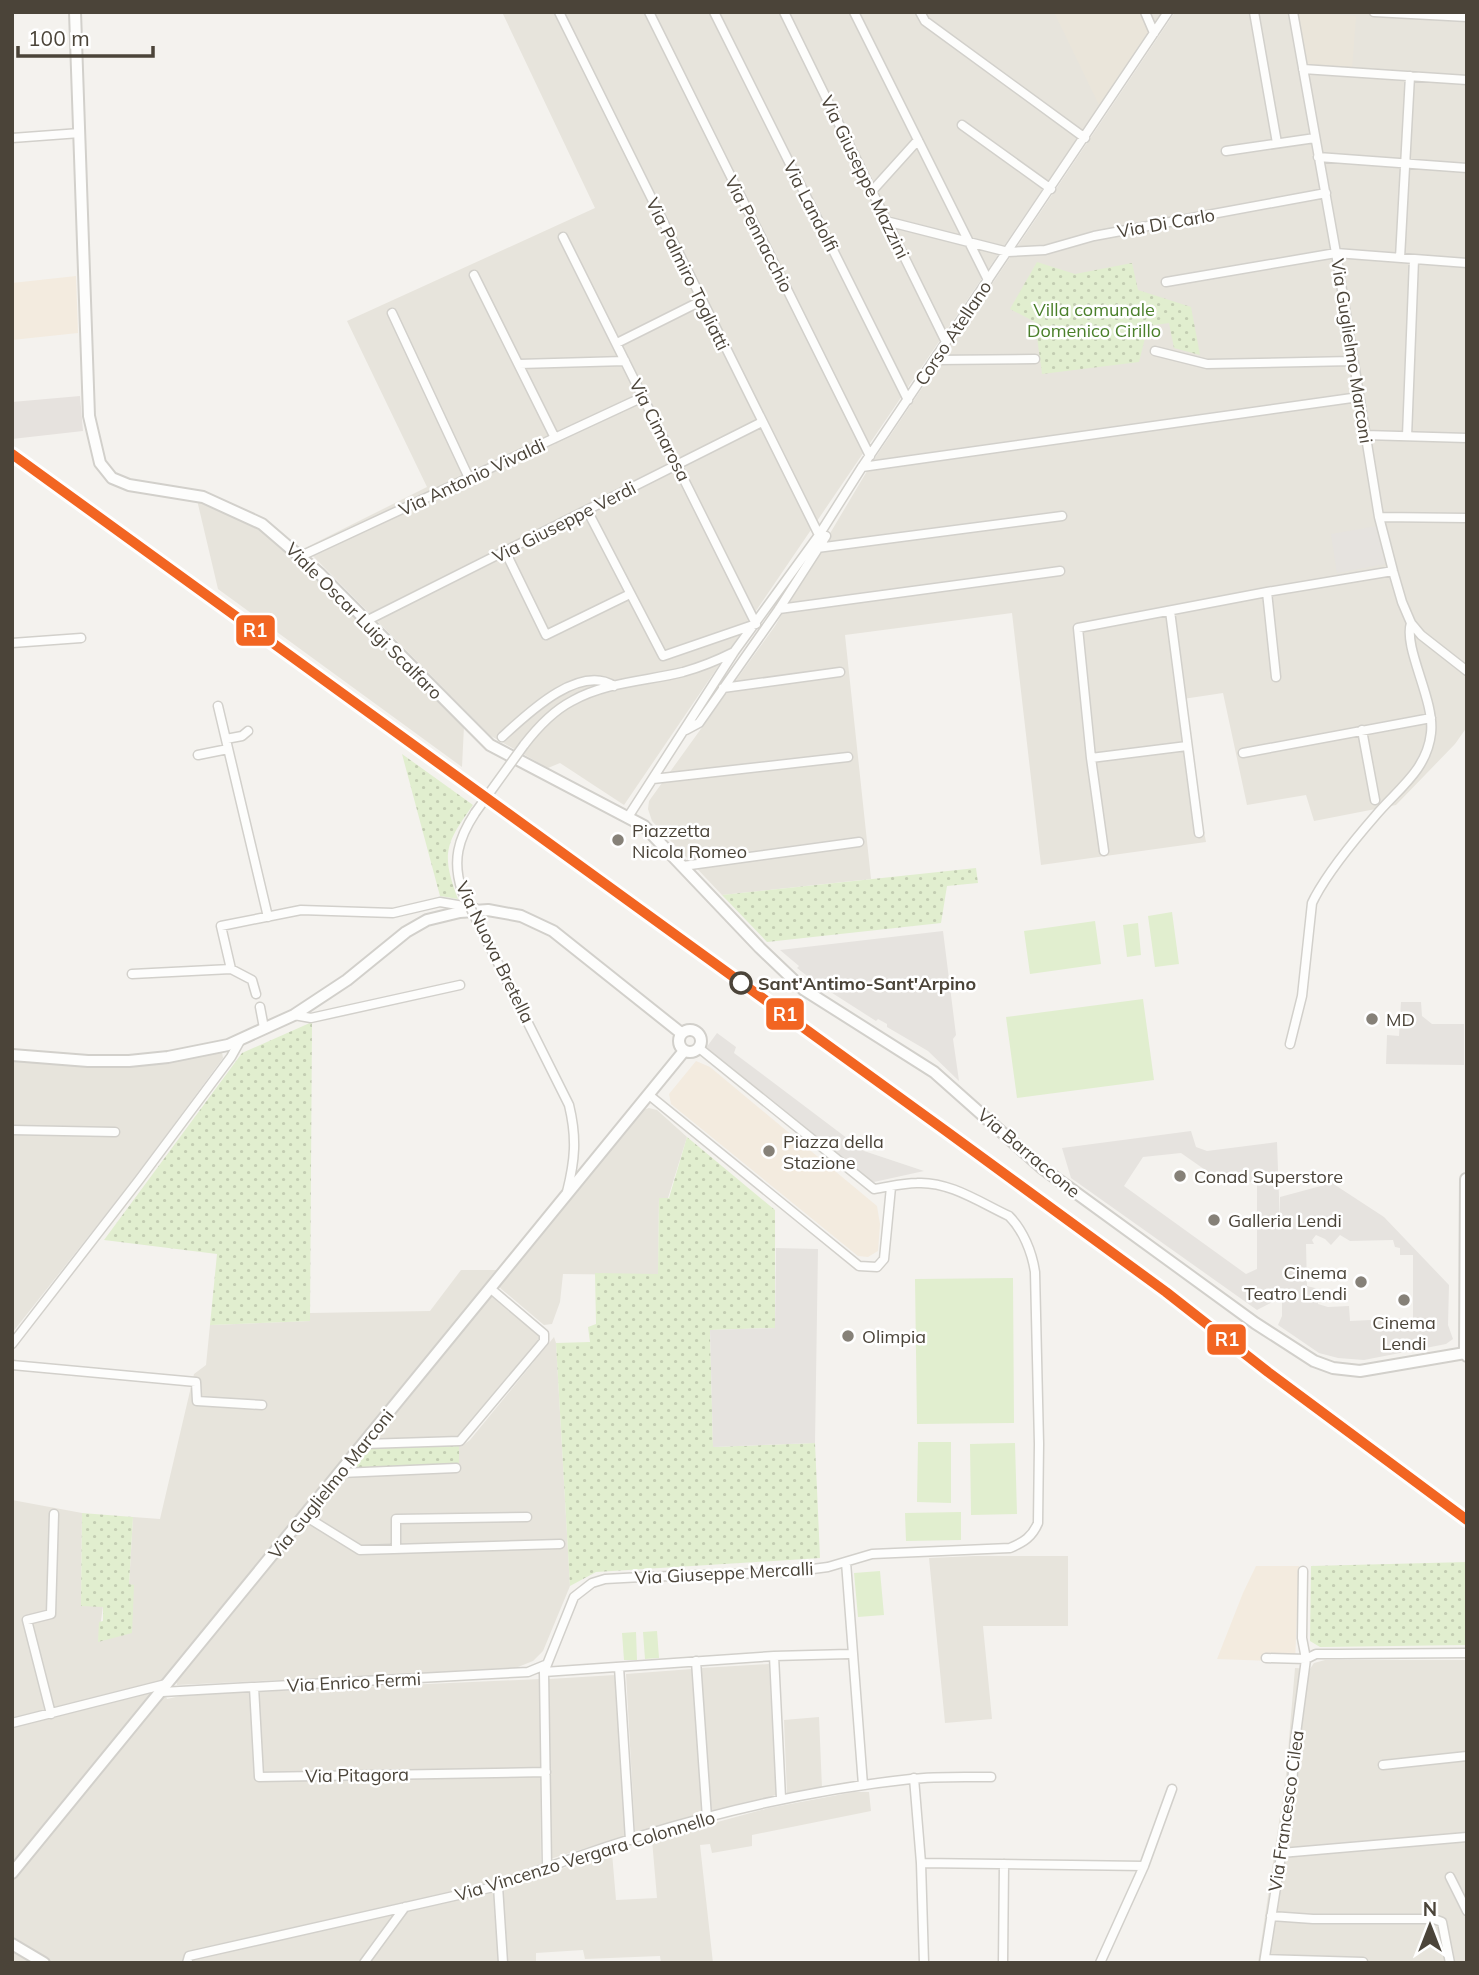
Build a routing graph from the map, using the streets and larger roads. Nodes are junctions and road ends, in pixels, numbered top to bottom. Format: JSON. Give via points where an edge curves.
{"nodes":[{"id":1,"x":75,"y":12,"type":"edge"},
{"id":2,"x":559,"y":12,"type":"edge"},
{"id":3,"x":649,"y":12,"type":"edge"},
{"id":4,"x":715,"y":12,"type":"edge"},
{"id":5,"x":784,"y":12,"type":"edge"},
{"id":6,"x":855,"y":12,"type":"edge"},
{"id":7,"x":920,"y":12,"type":"edge"},
{"id":8,"x":1144,"y":12,"type":"edge"},
{"id":9,"x":1168,"y":12,"type":"edge"},
{"id":10,"x":1254,"y":12,"type":"edge"},
{"id":11,"x":1293,"y":12,"type":"edge"},
{"id":12,"x":1374,"y":12,"type":"edge"},
{"id":13,"x":1467,"y":17,"type":"edge"},
{"id":14,"x":1154,"y":33,"type":"junction"},
{"id":15,"x":1303,"y":69,"type":"junction"},
{"id":16,"x":1410,"y":76,"type":"junction"},
{"id":17,"x":1467,"y":80,"type":"edge"},
{"id":18,"x":962,"y":125,"type":"dead end"},
{"id":19,"x":79,"y":133,"type":"junction"},
{"id":20,"x":12,"y":138,"type":"edge"},
{"id":21,"x":1085,"y":138,"type":"junction"},
{"id":22,"x":1315,"y":138,"type":"junction"},
{"id":23,"x":918,"y":140,"type":"junction"},
{"id":24,"x":1278,"y":143,"type":"junction"},
{"id":25,"x":1226,"y":151,"type":"dead end"},
{"id":26,"x":1318,"y":158,"type":"junction"},
{"id":27,"x":1406,"y":164,"type":"junction"},
{"id":28,"x":1467,"y":168,"type":"edge"},
{"id":29,"x":1051,"y":189,"type":"junction"},
{"id":30,"x":872,"y":191,"type":"junction"},
{"id":31,"x":1326,"y":193,"type":"junction"},
{"id":32,"x":886,"y":220,"type":"junction"},
{"id":33,"x":563,"y":237,"type":"dead end"},
{"id":34,"x":968,"y":241,"type":"junction"},
{"id":35,"x":1007,"y":252,"type":"junction"},
{"id":36,"x":1336,"y":253,"type":"junction"},
{"id":37,"x":1399,"y":258,"type":"junction"},
{"id":38,"x":1414,"y":259,"type":"junction"},
{"id":39,"x":1467,"y":263,"type":"edge"},
{"id":40,"x":474,"y":275,"type":"dead end"},
{"id":41,"x":988,"y":280,"type":"junction"},
{"id":42,"x":1167,"y":282,"type":"dead end"},
{"id":43,"x":701,"y":301,"type":"junction"},
{"id":44,"x":392,"y":313,"type":"dead end"},
{"id":45,"x":946,"y":342,"type":"junction"},
{"id":46,"x":617,"y":344,"type":"junction"},
{"id":47,"x":1155,"y":351,"type":"dead end"},
{"id":48,"x":1035,"y":359,"type":"dead end"},
{"id":49,"x":934,"y":360,"type":"junction"},
{"id":50,"x":625,"y":361,"type":"junction"},
{"id":51,"x":1353,"y":361,"type":"junction"},
{"id":52,"x":519,"y":364,"type":"junction"},
{"id":53,"x":643,"y":397,"type":"junction"},
{"id":54,"x":1359,"y":397,"type":"junction"},
{"id":55,"x":908,"y":400,"type":"junction"},
{"id":56,"x":762,"y":422,"type":"junction"},
{"id":57,"x":1365,"y":435,"type":"junction"},
{"id":58,"x":1407,"y":436,"type":"junction"},
{"id":59,"x":555,"y":438,"type":"junction"},
{"id":60,"x":1467,"y":438,"type":"edge"},
{"id":61,"x":870,"y":456,"type":"junction"},
{"id":62,"x":677,"y":464,"type":"junction"},
{"id":63,"x":862,"y":467,"type":"junction"},
{"id":64,"x":469,"y":478,"type":"junction"},
{"id":65,"x":587,"y":510,"type":"junction"},
{"id":66,"x":1062,"y":516,"type":"dead end"},
{"id":67,"x":1379,"y":517,"type":"junction"},
{"id":68,"x":1467,"y":518,"type":"edge"},
{"id":69,"x":819,"y":535,"type":"junction"},
{"id":70,"x":817,"y":548,"type":"junction"},
{"id":71,"x":505,"y":551,"type":"junction"},
{"id":72,"x":302,"y":556,"type":"junction"},
{"id":73,"x":1060,"y":571,"type":"dead end"},
{"id":74,"x":1393,"y":571,"type":"junction"},
{"id":75,"x":1267,"y":592,"type":"junction"},
{"id":76,"x":630,"y":594,"type":"junction"},
{"id":77,"x":779,"y":609,"type":"junction"},
{"id":78,"x":1170,"y":611,"type":"junction"},
{"id":79,"x":366,"y":621,"type":"junction"},
{"id":80,"x":1411,"y":623,"type":"junction"},
{"id":81,"x":756,"y":624,"type":"junction"},
{"id":82,"x":81,"y":638,"type":"dead end"},
{"id":83,"x":12,"y":643,"type":"edge"},
{"id":84,"x":734,"y":652,"type":"junction"},
{"id":85,"x":1464,"y":667,"type":"edge"},
{"id":86,"x":840,"y":673,"type":"dead end"},
{"id":87,"x":1276,"y":677,"type":"dead end"},
{"id":88,"x":614,"y":686,"type":"junction"},
{"id":89,"x":723,"y":688,"type":"junction"},
{"id":90,"x":218,"y":706,"type":"dead end"},
{"id":91,"x":1431,"y":718,"type":"junction"},
{"id":92,"x":1362,"y":730,"type":"junction"},
{"id":93,"x":248,"y":731,"type":"dead end"},
{"id":94,"x":685,"y":731,"type":"junction"},
{"id":95,"x":502,"y":737,"type":"dead end"},
{"id":96,"x":226,"y":739,"type":"junction"},
{"id":97,"x":1187,"y":746,"type":"junction"},
{"id":98,"x":228,"y":749,"type":"junction"},
{"id":99,"x":1242,"y":753,"type":"dead end"},
{"id":100,"x":198,"y":755,"type":"dead end"},
{"id":101,"x":848,"y":757,"type":"dead end"},
{"id":102,"x":1091,"y":758,"type":"junction"},
{"id":103,"x":653,"y":779,"type":"junction"},
{"id":104,"x":1375,"y":800,"type":"dead end"},
{"id":105,"x":628,"y":817,"type":"junction"},
{"id":106,"x":644,"y":826,"type":"joint"},
{"id":107,"x":1199,"y":833,"type":"dead end"},
{"id":108,"x":859,"y":842,"type":"dead end"},
{"id":109,"x":1104,"y":851,"type":"dead end"},
{"id":110,"x":683,"y":866,"type":"junction"},
{"id":111,"x":488,"y":910,"type":"junction"},
{"id":112,"x":268,"y":917,"type":"junction"},
{"id":113,"x":231,"y":969,"type":"junction"},
{"id":114,"x":132,"y":974,"type":"dead end"},
{"id":115,"x":460,"y":985,"type":"dead end"},
{"id":116,"x":256,"y":994,"type":"dead end"},
{"id":117,"x":261,"y":1007,"type":"dead end"},
{"id":118,"x":294,"y":1015,"type":"junction"},
{"id":119,"x":264,"y":1028,"type":"junction"},
{"id":120,"x":681,"y":1033,"type":"junction"},
{"id":121,"x":241,"y":1039,"type":"junction"},
{"id":122,"x":1290,"y":1044,"type":"dead end"},
{"id":123,"x":699,"y":1048,"type":"junction"},
{"id":124,"x":684,"y":1051,"type":"junction"},
{"id":125,"x":12,"y":1055,"type":"edge"},
{"id":126,"x":649,"y":1095,"type":"junction"},
{"id":127,"x":12,"y":1130,"type":"edge"},
{"id":128,"x":115,"y":1132,"type":"dead end"},
{"id":129,"x":1467,"y":1168,"type":"edge"},
{"id":130,"x":1466,"y":1180,"type":"edge"},
{"id":131,"x":891,"y":1187,"type":"junction"},
{"id":132,"x":566,"y":1196,"type":"junction"},
{"id":133,"x":1466,"y":1213,"type":"edge"},
{"id":134,"x":491,"y":1289,"type":"junction"},
{"id":135,"x":12,"y":1343,"type":"edge"},
{"id":136,"x":1466,"y":1355,"type":"edge"},
{"id":137,"x":12,"y":1365,"type":"edge"},
{"id":138,"x":262,"y":1405,"type":"dead end"},
{"id":139,"x":364,"y":1444,"type":"junction"},
{"id":140,"x":456,"y":1468,"type":"dead end"},
{"id":141,"x":341,"y":1473,"type":"junction"},
{"id":142,"x":54,"y":1514,"type":"dead end"},
{"id":143,"x":305,"y":1516,"type":"junction"},
{"id":144,"x":527,"y":1517,"type":"dead end"},
{"id":145,"x":560,"y":1544,"type":"dead end"},
{"id":146,"x":396,"y":1549,"type":"junction"},
{"id":147,"x":846,"y":1562,"type":"junction"},
{"id":148,"x":1303,"y":1571,"type":"dead end"},
{"id":149,"x":1467,"y":1653,"type":"edge"},
{"id":150,"x":849,"y":1654,"type":"dead end"},
{"id":151,"x":774,"y":1656,"type":"junction"},
{"id":152,"x":1266,"y":1658,"type":"dead end"},
{"id":153,"x":1306,"y":1659,"type":"junction"},
{"id":154,"x":696,"y":1661,"type":"junction"},
{"id":155,"x":619,"y":1667,"type":"junction"},
{"id":156,"x":545,"y":1669,"type":"junction"},
{"id":157,"x":165,"y":1687,"type":"junction"},
{"id":158,"x":254,"y":1687,"type":"junction"},
{"id":159,"x":51,"y":1714,"type":"junction"},
{"id":160,"x":12,"y":1723,"type":"edge"},
{"id":161,"x":1467,"y":1756,"type":"edge"},
{"id":162,"x":1383,"y":1765,"type":"dead end"},
{"id":163,"x":546,"y":1772,"type":"junction"},
{"id":164,"x":991,"y":1777,"type":"dead end"},
{"id":165,"x":914,"y":1778,"type":"junction"},
{"id":166,"x":863,"y":1785,"type":"junction"},
{"id":167,"x":1172,"y":1789,"type":"dead end"},
{"id":168,"x":781,"y":1798,"type":"junction"},
{"id":169,"x":707,"y":1818,"type":"junction"},
{"id":170,"x":1467,"y":1837,"type":"edge"},
{"id":171,"x":630,"y":1840,"type":"junction"},
{"id":172,"x":1281,"y":1853,"type":"junction"},
{"id":173,"x":920,"y":1863,"type":"junction"},
{"id":174,"x":1004,"y":1864,"type":"junction"},
{"id":175,"x":1144,"y":1866,"type":"junction"},
{"id":176,"x":547,"y":1867,"type":"junction"},
{"id":177,"x":12,"y":1873,"type":"edge"},
{"id":178,"x":1450,"y":1877,"type":"dead end"},
{"id":179,"x":498,"y":1886,"type":"junction"},
{"id":180,"x":405,"y":1907,"type":"junction"},
{"id":181,"x":1467,"y":1911,"type":"edge"},
{"id":182,"x":1271,"y":1916,"type":"junction"},
{"id":183,"x":12,"y":1944,"type":"edge"},
{"id":184,"x":1264,"y":1961,"type":"edge"},
{"id":185,"x":366,"y":1962,"type":"edge"},
{"id":186,"x":1363,"y":1962,"type":"edge"},
{"id":187,"x":44,"y":1963,"type":"edge"},
{"id":188,"x":187,"y":1963,"type":"edge"},
{"id":189,"x":503,"y":1963,"type":"edge"},
{"id":190,"x":924,"y":1963,"type":"edge"},
{"id":191,"x":1003,"y":1963,"type":"edge"},
{"id":192,"x":1100,"y":1963,"type":"edge"},
{"id":193,"x":1450,"y":1963,"type":"edge"}],
"edges":[{"from":1,"to":19,"type":"street","name":"Viale Oscar Luigi Scalfaro"},
{"from":2,"to":43,"type":"street","name":"Via Palmiro Togliatti"},
{"from":3,"to":61,"type":"street","name":"Via Pennacchio"},
{"from":4,"to":55,"type":"street","name":"Via Landolfi"},
{"from":5,"to":30,"type":"street","name":"Via Giuseppe Mazzini"},
{"from":6,"to":23,"type":"street"},
{"from":7,"to":21,"type":"street","via":[[925,22]]},
{"from":8,"to":14,"type":"street"},
{"from":9,"to":14,"type":"street","name":"Corso Atellano"},
{"from":10,"to":24,"type":"street"},
{"from":11,"to":15,"type":"street","name":"Via Guglielmo Marconi"},
{"from":12,"to":13,"type":"street"},
{"from":14,"to":21,"type":"street","name":"Corso Atellano"},
{"from":15,"to":16,"type":"street"},
{"from":15,"to":22,"type":"street","name":"Via Guglielmo Marconi"},
{"from":16,"to":17,"type":"street"},
{"from":16,"to":27,"type":"street"},
{"from":18,"to":29,"type":"street"},
{"from":19,"to":20,"type":"street"},
{"from":19,"to":72,"type":"street","name":"Viale Oscar Luigi Scalfaro","via":[[89,416],[100,463],[112,478],[129,485],[203,497],[228,507],[262,524]]},
{"from":21,"to":29,"type":"street","name":"Corso Atellano"},
{"from":22,"to":24,"type":"street"},
{"from":22,"to":26,"type":"street","name":"Via Guglielmo Marconi"},
{"from":23,"to":30,"type":"street"},
{"from":23,"to":34,"type":"street"},
{"from":24,"to":25,"type":"street"},
{"from":26,"to":27,"type":"street"},
{"from":26,"to":31,"type":"street","name":"Via Guglielmo Marconi"},
{"from":27,"to":28,"type":"street"},
{"from":27,"to":37,"type":"street"},
{"from":29,"to":35,"type":"street","name":"Corso Atellano"},
{"from":30,"to":32,"type":"street","name":"Via Giuseppe Mazzini"},
{"from":31,"to":35,"type":"street","name":"Via Di Carlo","via":[[1094,236],[1045,250]]},
{"from":31,"to":36,"type":"street","name":"Via Guglielmo Marconi"},
{"from":32,"to":34,"type":"street","name":"Via Di Carlo"},
{"from":32,"to":45,"type":"street","name":"Via Giuseppe Mazzini"},
{"from":33,"to":46,"type":"street","name":"Via Cimarosa"},
{"from":34,"to":35,"type":"street","name":"Via Di Carlo"},
{"from":34,"to":41,"type":"street"},
{"from":35,"to":41,"type":"street","name":"Corso Atellano"},
{"from":36,"to":37,"type":"street"},
{"from":36,"to":42,"type":"street"},
{"from":36,"to":51,"type":"street","name":"Via Guglielmo Marconi"},
{"from":37,"to":38,"type":"street"},
{"from":38,"to":39,"type":"street"},
{"from":38,"to":58,"type":"street"},
{"from":40,"to":52,"type":"street"},
{"from":41,"to":45,"type":"street","name":"Corso Atellano"},
{"from":43,"to":46,"type":"street"},
{"from":43,"to":56,"type":"street","name":"Via Palmiro Togliatti"},
{"from":44,"to":64,"type":"street"},
{"from":45,"to":49,"type":"street","name":"Corso Atellano"},
{"from":46,"to":50,"type":"street","name":"Via Cimarosa"},
{"from":47,"to":51,"type":"street","via":[[1207,364]]},
{"from":48,"to":49,"type":"street"},
{"from":49,"to":55,"type":"street","name":"Corso Atellano"},
{"from":50,"to":52,"type":"street"},
{"from":50,"to":53,"type":"street","name":"Via Cimarosa"},
{"from":51,"to":54,"type":"street","name":"Via Guglielmo Marconi"},
{"from":52,"to":59,"type":"street"},
{"from":53,"to":59,"type":"street","name":"Via Antonio Vivaldi"},
{"from":53,"to":62,"type":"street","name":"Via Cimarosa"},
{"from":54,"to":57,"type":"street","name":"Via Guglielmo Marconi"},
{"from":54,"to":63,"type":"street"},
{"from":55,"to":61,"type":"street","name":"Corso Atellano"},
{"from":56,"to":62,"type":"street","name":"Via Giuseppe Verdi"},
{"from":56,"to":69,"type":"street","name":"Via Palmiro Togliatti"},
{"from":57,"to":58,"type":"street"},
{"from":57,"to":67,"type":"street","name":"Via Guglielmo Marconi"},
{"from":58,"to":60,"type":"street"},
{"from":59,"to":64,"type":"street","name":"Via Antonio Vivaldi"},
{"from":61,"to":63,"type":"street","name":"Corso Atellano"},
{"from":62,"to":65,"type":"street","name":"Via Giuseppe Verdi"},
{"from":62,"to":81,"type":"street","name":"Via Cimarosa"},
{"from":63,"to":69,"type":"street","name":"Corso Atellano"},
{"from":64,"to":72,"type":"street","name":"Via Antonio Vivaldi"},
{"from":65,"to":71,"type":"street","name":"Via Giuseppe Verdi"},
{"from":65,"to":76,"type":"street"},
{"from":66,"to":70,"type":"street"},
{"from":67,"to":68,"type":"street"},
{"from":67,"to":74,"type":"street","name":"Via Guglielmo Marconi"},
{"from":69,"to":70,"type":"street","via":[[827,536]]},
{"from":69,"to":81,"type":"street","name":"Corso Atellano"},
{"from":70,"to":77,"type":"street"},
{"from":71,"to":76,"type":"street","via":[[546,635]]},
{"from":71,"to":79,"type":"street","name":"Via Giuseppe Verdi"},
{"from":72,"to":79,"type":"street","name":"Viale Oscar Luigi Scalfaro"},
{"from":73,"to":77,"type":"street"},
{"from":74,"to":75,"type":"street"},
{"from":74,"to":80,"type":"street","name":"Via Guglielmo Marconi"},
{"from":75,"to":78,"type":"street"},
{"from":75,"to":87,"type":"street"},
{"from":76,"to":81,"type":"street","via":[[663,656]]},
{"from":77,"to":89,"type":"street"},
{"from":78,"to":97,"type":"street"},
{"from":78,"to":102,"type":"street","via":[[1078,628]]},
{"from":79,"to":105,"type":"street","name":"Viale Oscar Luigi Scalfaro","via":[[490,745]]},
{"from":80,"to":85,"type":"street","name":"Via Guglielmo Marconi"},
{"from":80,"to":91,"type":"street","via":[[1410,640]]},
{"from":81,"to":84,"type":"street","name":"Corso Atellano"},
{"from":82,"to":83,"type":"street"},
{"from":84,"to":88,"type":"street","name":"Via Nuova Bretella","via":[[681,672]]},
{"from":84,"to":94,"type":"street","name":"Corso Atellano"},
{"from":86,"to":89,"type":"street"},
{"from":88,"to":95,"type":"street","via":[[598,680],[570,687],[537,705]]},
{"from":88,"to":132,"type":"street","name":"Via Nuova Bretella","bridge":true,"via":[[581,696],[549,717],[475,813],[456,856],[462,891],[569,1105],[575,1161]]},
{"from":89,"to":94,"type":"street","via":[[699,723]]},
{"from":90,"to":96,"type":"street"},
{"from":91,"to":92,"type":"street"},
{"from":91,"to":122,"type":"street","via":[[1431,735],[1415,775],[1376,814],[1315,897],[1302,996]]},
{"from":92,"to":99,"type":"street"},
{"from":92,"to":104,"type":"street"},
{"from":93,"to":96,"type":"street"},
{"from":94,"to":103,"type":"street"},
{"from":96,"to":98,"type":"street"},
{"from":97,"to":102,"type":"street"},
{"from":97,"to":107,"type":"street"},
{"from":98,"to":100,"type":"street"},
{"from":98,"to":112,"type":"street"},
{"from":101,"to":103,"type":"street"},
{"from":102,"to":109,"type":"street"},
{"from":103,"to":105,"type":"street"},
{"from":105,"to":106,"type":"street","name":"Viale Oscar Luigi Scalfaro"},
{"from":106,"to":110,"type":"street","name":"Via Barraccone"},
{"from":108,"to":110,"type":"street"},
{"from":110,"to":136,"type":"street","name":"Via Barraccone","via":[[803,989],[934,1072],[1042,1168],[1314,1361],[1360,1371]]},
{"from":111,"to":112,"type":"street","via":[[440,902],[393,912],[301,910]]},
{"from":111,"to":118,"type":"street","via":[[427,920]]},
{"from":111,"to":120,"type":"street","via":[[521,916],[553,931]]},
{"from":112,"to":113,"type":"street","via":[[221,926]]},
{"from":113,"to":114,"type":"street"},
{"from":113,"to":116,"type":"street","via":[[252,979]]},
{"from":115,"to":118,"type":"street","via":[[311,1018]]},
{"from":117,"to":119,"type":"street"},
{"from":118,"to":119,"type":"street"},
{"from":119,"to":121,"type":"street"},
{"from":120,"to":123,"type":"street","via":[[696,1031],[701,1039]]},
{"from":120,"to":124,"type":"street","via":[[678,1042]]},
{"from":121,"to":125,"type":"street","via":[[168,1057],[129,1061]]},
{"from":121,"to":135,"type":"street"},
{"from":123,"to":124,"type":"street"},
{"from":123,"to":131,"type":"street","via":[[874,1189]]},
{"from":124,"to":126,"type":"street","name":"Via Guglielmo Marconi"},
{"from":126,"to":131,"type":"street","via":[[859,1266],[877,1267],[884,1259]]},
{"from":126,"to":132,"type":"street","name":"Via Guglielmo Marconi"},
{"from":127,"to":128,"type":"street"},
{"from":129,"to":130,"type":"street"},
{"from":130,"to":133,"type":"street"},
{"from":131,"to":147,"type":"street","name":"Via Giuseppe Mercalli","via":[[918,1182],[950,1188],[1009,1216],[1029,1250],[1035,1272],[1038,1523],[1033,1534],[1010,1548],[872,1554]]},
{"from":132,"to":134,"type":"street","name":"Via Guglielmo Marconi"},
{"from":133,"to":136,"type":"street"},
{"from":134,"to":139,"type":"street","name":"Via Guglielmo Marconi"},
{"from":134,"to":139,"type":"street","via":[[544,1334],[544,1340],[460,1441]]},
{"from":137,"to":138,"type":"street","via":[[196,1382],[197,1401]]},
{"from":139,"to":141,"type":"street","name":"Via Guglielmo Marconi"},
{"from":140,"to":141,"type":"street"},
{"from":141,"to":143,"type":"street","name":"Via Guglielmo Marconi"},
{"from":142,"to":159,"type":"street","via":[[51,1614],[27,1620]]},
{"from":143,"to":146,"type":"street","via":[[360,1550]]},
{"from":143,"to":157,"type":"street","name":"Via Guglielmo Marconi"},
{"from":144,"to":146,"type":"street","via":[[396,1519]]},
{"from":145,"to":146,"type":"street"},
{"from":147,"to":156,"type":"street","name":"Via Giuseppe Mercalli","via":[[790,1572],[592,1583],[574,1597]]},
{"from":147,"to":166,"type":"street"},
{"from":148,"to":153,"type":"street","name":"Via Francesco Cilea"},
{"from":149,"to":153,"type":"street","via":[[1316,1654]]},
{"from":150,"to":151,"type":"street","name":"Via Enrico Fermi"},
{"from":151,"to":154,"type":"street","name":"Via Enrico Fermi"},
{"from":151,"to":168,"type":"street"},
{"from":152,"to":153,"type":"street"},
{"from":153,"to":172,"type":"street","name":"Via Francesco Cilea"},
{"from":154,"to":155,"type":"street","name":"Via Enrico Fermi"},
{"from":154,"to":169,"type":"street"},
{"from":155,"to":156,"type":"street","name":"Via Enrico Fermi"},
{"from":155,"to":171,"type":"street"},
{"from":156,"to":158,"type":"street","name":"Via Enrico Fermi"},
{"from":156,"to":163,"type":"street","name":"Via Giuseppe Mercalli"},
{"from":157,"to":158,"type":"street","name":"Via Enrico Fermi"},
{"from":157,"to":159,"type":"street","name":"Via Enrico Fermi"},
{"from":157,"to":177,"type":"street","name":"Via Guglielmo Marconi"},
{"from":158,"to":163,"type":"street","name":"Via Pitagora","via":[[259,1777]]},
{"from":159,"to":160,"type":"street","name":"Via Enrico Fermi"},
{"from":161,"to":162,"type":"street"},
{"from":163,"to":176,"type":"street","name":"Via Giuseppe Mercalli"},
{"from":164,"to":165,"type":"street","name":"Via Vincenzo Vergara Colonnello"},
{"from":165,"to":166,"type":"street","name":"Via Vincenzo Vergara Colonnello"},
{"from":165,"to":173,"type":"street"},
{"from":166,"to":168,"type":"street","name":"Via Vincenzo Vergara Colonnello"},
{"from":167,"to":175,"type":"street"},
{"from":168,"to":169,"type":"street","name":"Via Vincenzo Vergara Colonnello"},
{"from":169,"to":171,"type":"street","name":"Via Vincenzo Vergara Colonnello"},
{"from":170,"to":172,"type":"street"},
{"from":171,"to":176,"type":"street","name":"Via Vincenzo Vergara Colonnello"},
{"from":172,"to":182,"type":"street","name":"Via Francesco Cilea"},
{"from":173,"to":174,"type":"street"},
{"from":173,"to":190,"type":"street"},
{"from":174,"to":175,"type":"street"},
{"from":174,"to":191,"type":"street"},
{"from":175,"to":192,"type":"street"},
{"from":176,"to":179,"type":"street","name":"Via Vincenzo Vergara Colonnello"},
{"from":178,"to":181,"type":"street"},
{"from":179,"to":180,"type":"street","name":"Via Vincenzo Vergara Colonnello"},
{"from":179,"to":189,"type":"street"},
{"from":180,"to":185,"type":"street"},
{"from":180,"to":188,"type":"street","name":"Via Vincenzo Vergara Colonnello","via":[[189,1956]]},
{"from":182,"to":184,"type":"street","name":"Via Francesco Cilea"},
{"from":182,"to":193,"type":"street","via":[[1434,1919],[1442,1922]]},
{"from":183,"to":187,"type":"street"},
{"from":184,"to":186,"type":"street"}]}
